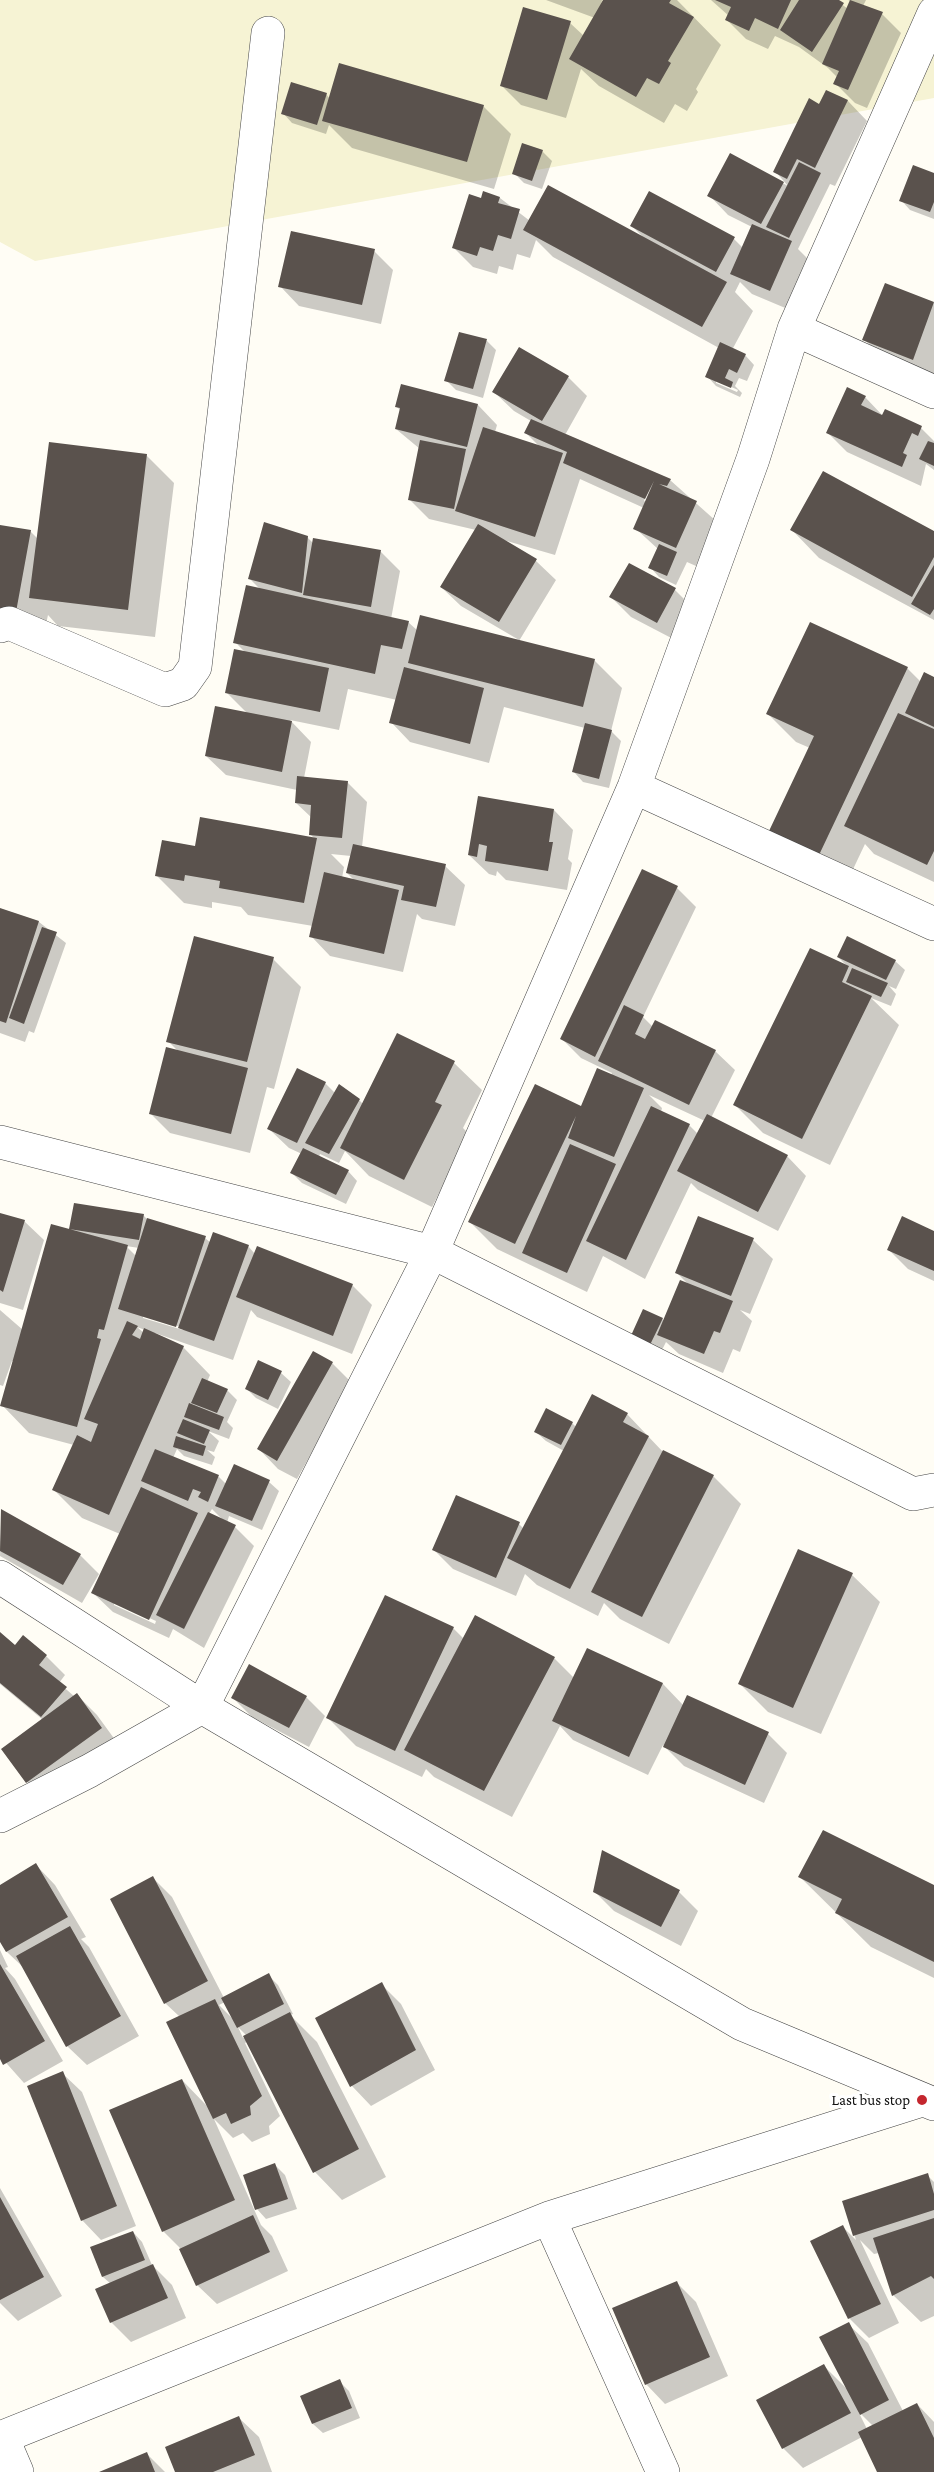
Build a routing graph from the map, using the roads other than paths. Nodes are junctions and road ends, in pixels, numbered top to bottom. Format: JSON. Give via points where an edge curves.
{"nodes":[{"id":1,"x":934,"y":13,"type":"edge"},
{"id":2,"x":268,"y":33,"type":"dead end"},
{"id":3,"x":794,"y":329,"type":"junction"},
{"id":4,"x":934,"y":392,"type":"edge"},
{"id":5,"x":0,"y":626,"type":"edge"},
{"id":6,"x":634,"y":787,"type":"junction"},
{"id":7,"x":934,"y":924,"type":"edge"},
{"id":8,"x":0,"y":1142,"type":"edge"},
{"id":9,"x":432,"y":1252,"type":"junction"},
{"id":10,"x":934,"y":1490,"type":"edge"},
{"id":11,"x":0,"y":1577,"type":"edge"},
{"id":12,"x":202,"y":1707,"type":"junction"},
{"id":13,"x":0,"y":1816,"type":"edge"},
{"id":14,"x":928,"y":2102,"type":"edge"},
{"id":15,"x":549,"y":2218,"type":"junction"},
{"id":16,"x":1,"y":2437,"type":"edge"},
{"id":17,"x":17,"y":2472,"type":"edge"},
{"id":18,"x":663,"y":2472,"type":"edge"}],
"edges":[{"from":1,"to":3,"type":"street"},
{"from":2,"to":5,"type":"street","via":[[195,667],[183,684],[165,690],[9,623]]},
{"from":3,"to":4,"type":"street"},
{"from":3,"to":6,"type":"street","via":[[753,459]]},
{"from":6,"to":7,"type":"street"},
{"from":6,"to":9,"type":"street"},
{"from":8,"to":9,"type":"street"},
{"from":9,"to":10,"type":"street","via":[[913,1494]]},
{"from":9,"to":12,"type":"street"},
{"from":11,"to":12,"type":"street"},
{"from":12,"to":13,"type":"street"},
{"from":12,"to":14,"type":"street","via":[[742,2024]]},
{"from":14,"to":15,"type":"street"},
{"from":15,"to":16,"type":"street"},
{"from":15,"to":18,"type":"street"},
{"from":16,"to":17,"type":"street"}]}
